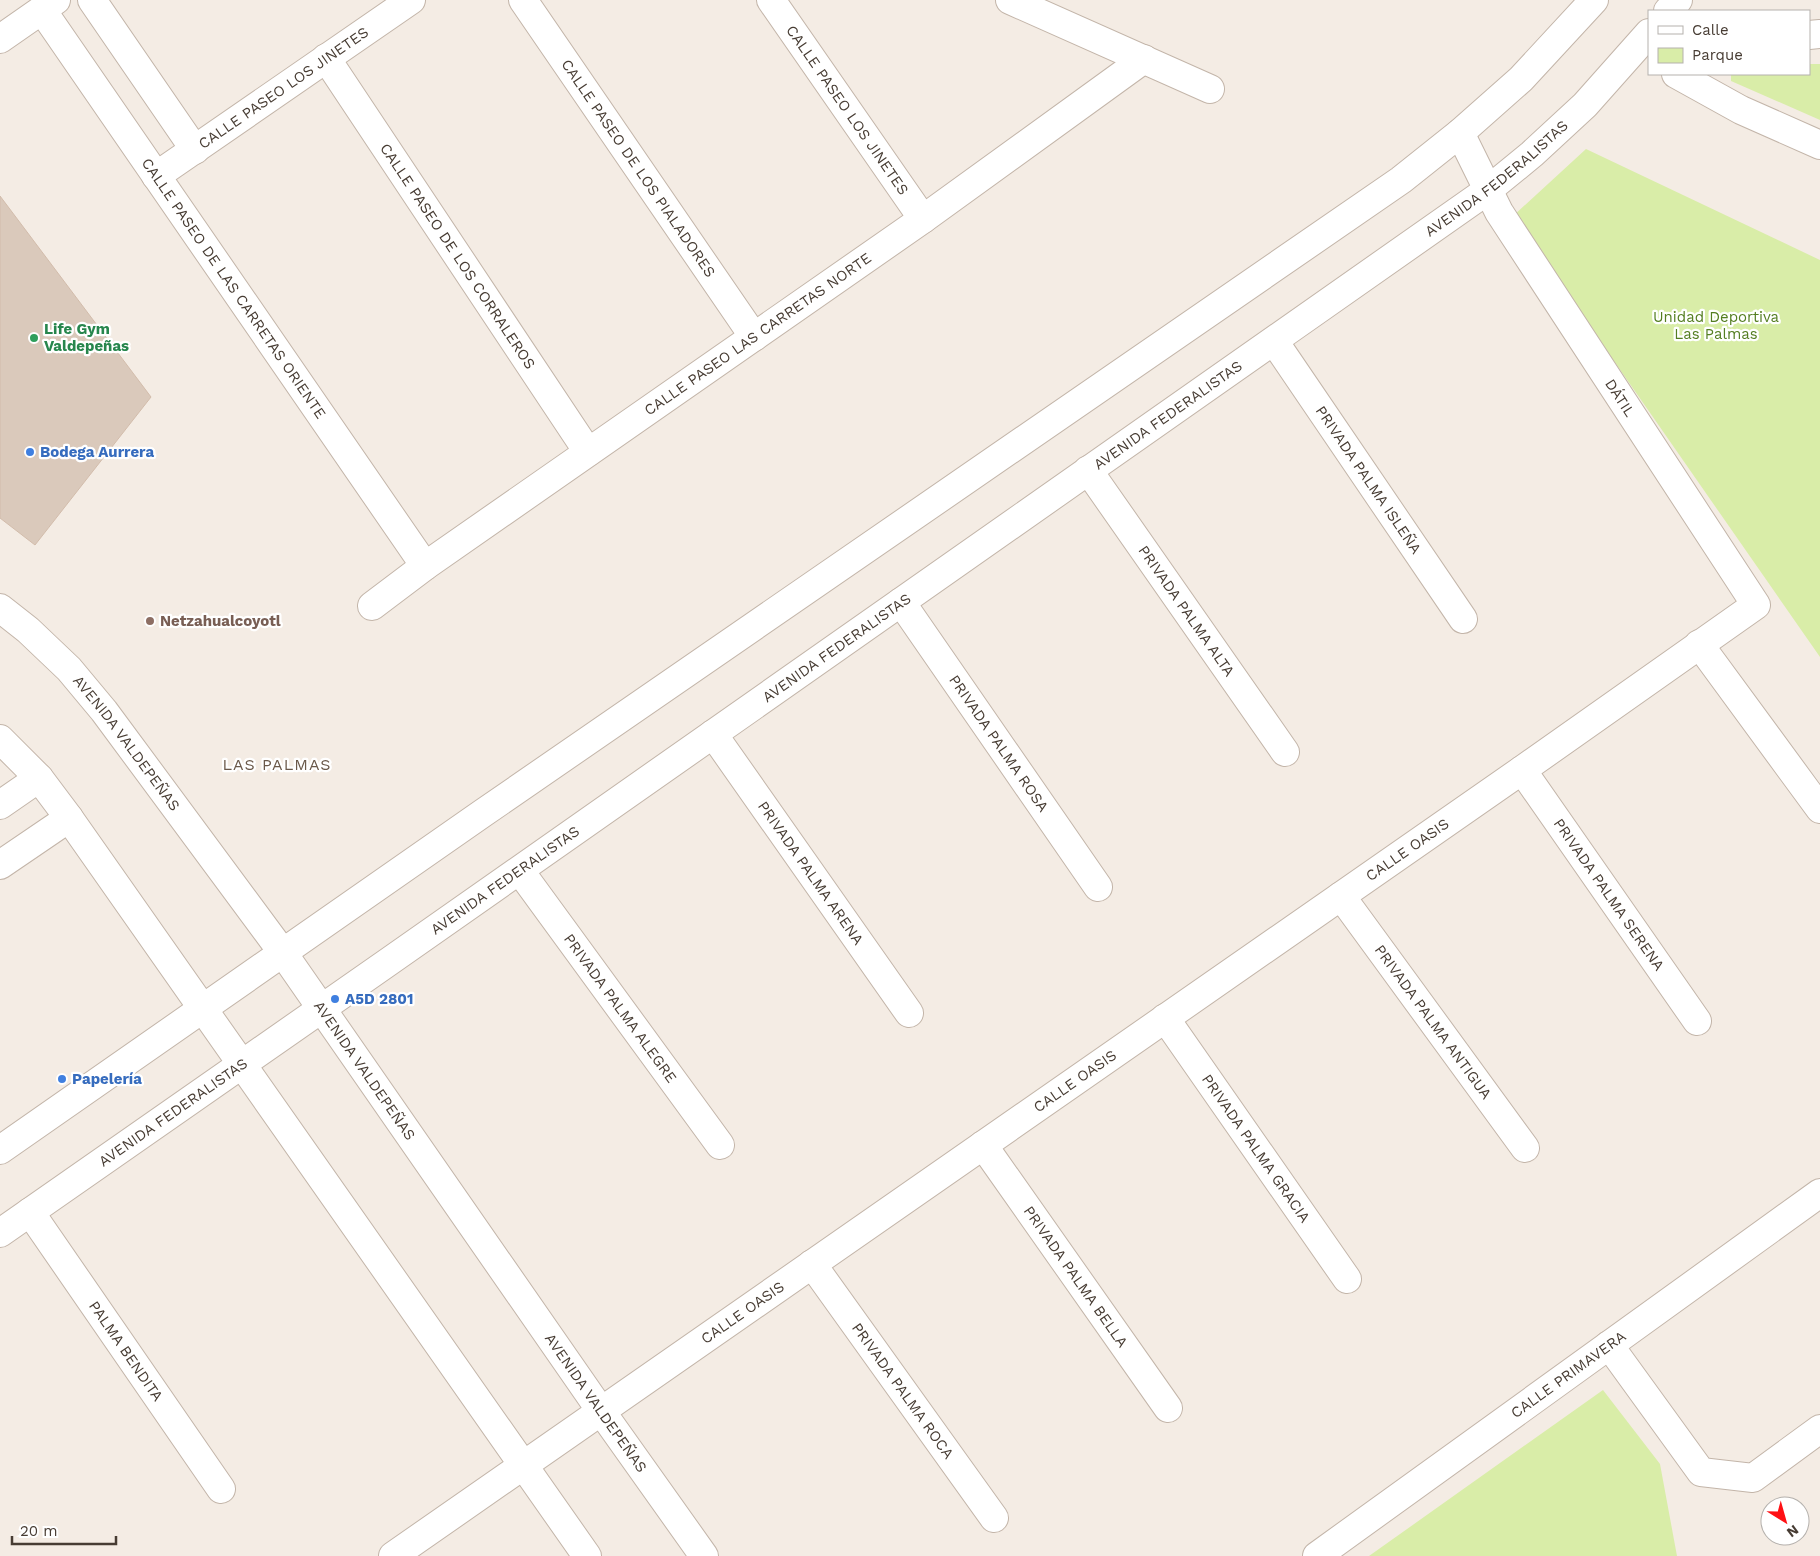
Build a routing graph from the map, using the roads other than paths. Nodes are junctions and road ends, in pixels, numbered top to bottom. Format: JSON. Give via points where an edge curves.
{"nodes":[{"id":1,"x":92,"y":0,"type":"edge"},
{"id":2,"x":384,"y":0,"type":"edge"},
{"id":3,"x":411,"y":0,"type":"edge"},
{"id":4,"x":523,"y":0,"type":"edge"},
{"id":5,"x":771,"y":0,"type":"edge"},
{"id":6,"x":1010,"y":0,"type":"edge"},
{"id":7,"x":1594,"y":0,"type":"edge"},
{"id":8,"x":1678,"y":0,"type":"edge"},
{"id":9,"x":49,"y":5,"type":"edge"},
{"id":10,"x":1669,"y":10,"type":"edge"},
{"id":11,"x":369,"y":29,"type":"junction"},
{"id":12,"x":0,"y":39,"type":"edge"},
{"id":13,"x":1644,"y":47,"type":"edge"},
{"id":14,"x":326,"y":58,"type":"junction"},
{"id":15,"x":1144,"y":59,"type":"junction"},
{"id":16,"x":1678,"y":75,"type":"edge"},
{"id":17,"x":1210,"y":89,"type":"dead end"},
{"id":18,"x":1460,"y":133,"type":"junction"},
{"id":19,"x":1820,"y":145,"type":"edge"},
{"id":20,"x":195,"y":150,"type":"junction"},
{"id":21,"x":156,"y":176,"type":"junction"},
{"id":22,"x":1488,"y":190,"type":"junction"},
{"id":23,"x":923,"y":219,"type":"junction"},
{"id":24,"x":754,"y":337,"type":"junction"},
{"id":25,"x":1274,"y":341,"type":"junction"},
{"id":26,"x":588,"y":452,"type":"junction"},
{"id":27,"x":1088,"y":470,"type":"junction"},
{"id":28,"x":425,"y":566,"type":"junction"},
{"id":29,"x":901,"y":602,"type":"junction"},
{"id":30,"x":1756,"y":605,"type":"joint"},
{"id":31,"x":372,"y":606,"type":"dead end"},
{"id":32,"x":0,"y":608,"type":"edge"},
{"id":33,"x":1464,"y":618,"type":"dead end"},
{"id":34,"x":1699,"y":644,"type":"junction"},
{"id":35,"x":713,"y":734,"type":"junction"},
{"id":36,"x":0,"y":739,"type":"edge"},
{"id":37,"x":1285,"y":752,"type":"dead end"},
{"id":38,"x":1522,"y":770,"type":"junction"},
{"id":39,"x":39,"y":778,"type":"junction"},
{"id":40,"x":0,"y":805,"type":"edge"},
{"id":41,"x":1820,"y":809,"type":"edge"},
{"id":42,"x":69,"y":818,"type":"junction"},
{"id":43,"x":0,"y":866,"type":"edge"},
{"id":44,"x":520,"y":871,"type":"junction"},
{"id":45,"x":1098,"y":887,"type":"dead end"},
{"id":46,"x":1341,"y":896,"type":"junction"},
{"id":47,"x":283,"y":953,"type":"junction"},
{"id":48,"x":202,"y":1009,"type":"junction"},
{"id":49,"x":323,"y":1009,"type":"junction"},
{"id":50,"x":909,"y":1013,"type":"dead end"},
{"id":51,"x":1165,"y":1018,"type":"junction"},
{"id":52,"x":1697,"y":1021,"type":"dead end"},
{"id":53,"x":243,"y":1065,"type":"junction"},
{"id":54,"x":720,"y":1145,"type":"dead end"},
{"id":55,"x":983,"y":1146,"type":"junction"},
{"id":56,"x":1524,"y":1148,"type":"dead end"},
{"id":57,"x":0,"y":1150,"type":"edge"},
{"id":58,"x":1820,"y":1193,"type":"edge"},
{"id":59,"x":30,"y":1212,"type":"junction"},
{"id":60,"x":0,"y":1233,"type":"edge"},
{"id":61,"x":812,"y":1264,"type":"junction"},
{"id":62,"x":1347,"y":1279,"type":"dead end"},
{"id":63,"x":1609,"y":1345,"type":"junction"},
{"id":64,"x":1168,"y":1408,"type":"dead end"},
{"id":65,"x":601,"y":1411,"type":"junction"},
{"id":66,"x":1820,"y":1429,"type":"edge"},
{"id":67,"x":524,"y":1465,"type":"junction"},
{"id":68,"x":222,"y":1489,"type":"dead end"},
{"id":69,"x":994,"y":1518,"type":"dead end"},
{"id":70,"x":393,"y":1556,"type":"edge"},
{"id":71,"x":587,"y":1556,"type":"edge"},
{"id":72,"x":704,"y":1556,"type":"edge"},
{"id":73,"x":1317,"y":1556,"type":"edge"}],
"edges":[{"from":1,"to":20,"type":"street"},
{"from":2,"to":11,"type":"street"},
{"from":3,"to":11,"type":"street","name":"CALLE PASEO LOS JINETES"},
{"from":4,"to":24,"type":"street","name":"CALLE PASEO DE LOS PIALADORES"},
{"from":5,"to":23,"type":"street","name":"CALLE PASEO LOS JINETES"},
{"from":6,"to":15,"type":"street"},
{"from":7,"to":18,"type":"street","via":[[1521,79]]},
{"from":8,"to":10,"type":"street"},
{"from":9,"to":12,"type":"street"},
{"from":9,"to":21,"type":"street","name":"CALLE PASEO DE LAS CARRETAS ORIENTE"},
{"from":11,"to":14,"type":"street","name":"CALLE PASEO LOS JINETES"},
{"from":13,"to":22,"type":"street","name":"AVENIDA FEDERALISTAS","via":[[1532,154]]},
{"from":14,"to":20,"type":"street","name":"CALLE PASEO LOS JINETES"},
{"from":14,"to":26,"type":"street","name":"CALLE PASEO DE LOS CORRALEROS"},
{"from":15,"to":17,"type":"street"},
{"from":15,"to":23,"type":"street","name":"CALLE PASEO LAS CARRETAS NORTE"},
{"from":16,"to":19,"type":"street","via":[[1741,110]]},
{"from":18,"to":22,"type":"street","name":"DÁTIL"},
{"from":18,"to":47,"type":"street","via":[[1393,185]]},
{"from":20,"to":21,"type":"street","name":"CALLE PASEO LOS JINETES"},
{"from":21,"to":28,"type":"street","name":"CALLE PASEO DE LAS CARRETAS ORIENTE"},
{"from":22,"to":25,"type":"street","name":"AVENIDA FEDERALISTAS"},
{"from":22,"to":30,"type":"street","name":"DÁTIL","via":[[1498,212]]},
{"from":23,"to":24,"type":"street","name":"CALLE PASEO LAS CARRETAS NORTE"},
{"from":24,"to":26,"type":"street","name":"CALLE PASEO LAS CARRETAS NORTE"},
{"from":25,"to":27,"type":"street","name":"AVENIDA FEDERALISTAS"},
{"from":25,"to":33,"type":"street","name":"PRIVADA PALMA ISLEÑA"},
{"from":26,"to":28,"type":"street","name":"CALLE PASEO LAS CARRETAS NORTE"},
{"from":27,"to":29,"type":"street","name":"AVENIDA FEDERALISTAS"},
{"from":27,"to":37,"type":"street","name":"PRIVADA PALMA ALTA"},
{"from":28,"to":31,"type":"street","name":"CALLE PASEO LAS CARRETAS NORTE"},
{"from":29,"to":35,"type":"street","name":"AVENIDA FEDERALISTAS"},
{"from":29,"to":45,"type":"street","name":"PRIVADA PALMA ROSA"},
{"from":30,"to":34,"type":"street","name":"CALLE OASIS"},
{"from":32,"to":47,"type":"street","name":"AVENIDA VALDEPEÑAS","via":[[69,669],[104,711]]},
{"from":34,"to":38,"type":"street","name":"CALLE OASIS"},
{"from":34,"to":41,"type":"street"},
{"from":35,"to":44,"type":"street","name":"AVENIDA FEDERALISTAS"},
{"from":35,"to":50,"type":"street","name":"PRIVADA PALMA ARENA"},
{"from":36,"to":39,"type":"street"},
{"from":38,"to":46,"type":"street","name":"CALLE OASIS"},
{"from":38,"to":52,"type":"street","name":"PRIVADA PALMA SERENA"},
{"from":39,"to":40,"type":"street"},
{"from":39,"to":42,"type":"street"},
{"from":42,"to":43,"type":"street"},
{"from":42,"to":48,"type":"street"},
{"from":44,"to":49,"type":"street","name":"AVENIDA FEDERALISTAS"},
{"from":44,"to":54,"type":"street","name":"PRIVADA PALMA ALEGRE"},
{"from":46,"to":51,"type":"street","name":"CALLE OASIS"},
{"from":46,"to":56,"type":"street","name":"PRIVADA PALMA ANTIGUA"},
{"from":47,"to":48,"type":"street"},
{"from":47,"to":49,"type":"street","name":"AVENIDA VALDEPEÑAS"},
{"from":48,"to":53,"type":"street"},
{"from":48,"to":57,"type":"street"},
{"from":49,"to":53,"type":"street","name":"AVENIDA FEDERALISTAS"},
{"from":49,"to":65,"type":"street","name":"AVENIDA VALDEPEÑAS"},
{"from":51,"to":55,"type":"street","name":"CALLE OASIS"},
{"from":51,"to":62,"type":"street","name":"PRIVADA PALMA GRACIA"},
{"from":53,"to":59,"type":"street","name":"AVENIDA FEDERALISTAS"},
{"from":53,"to":67,"type":"street"},
{"from":55,"to":61,"type":"street","name":"CALLE OASIS"},
{"from":55,"to":64,"type":"street","name":"PRIVADA PALMA BELLA"},
{"from":58,"to":63,"type":"street","name":"CALLE PRIMAVERA"},
{"from":59,"to":60,"type":"street","name":"AVENIDA FEDERALISTAS"},
{"from":59,"to":68,"type":"street","name":"PALMA BENDITA"},
{"from":61,"to":65,"type":"street","name":"CALLE OASIS"},
{"from":61,"to":69,"type":"street","name":"PRIVADA PALMA ROCA"},
{"from":63,"to":66,"type":"street","via":[[1701,1472],[1753,1478]]},
{"from":63,"to":73,"type":"street","name":"CALLE PRIMAVERA"},
{"from":65,"to":67,"type":"street","name":"CALLE OASIS"},
{"from":65,"to":72,"type":"street","name":"AVENIDA VALDEPEÑAS"},
{"from":67,"to":70,"type":"street","name":"CALLE OASIS"},
{"from":67,"to":71,"type":"street"}]}
